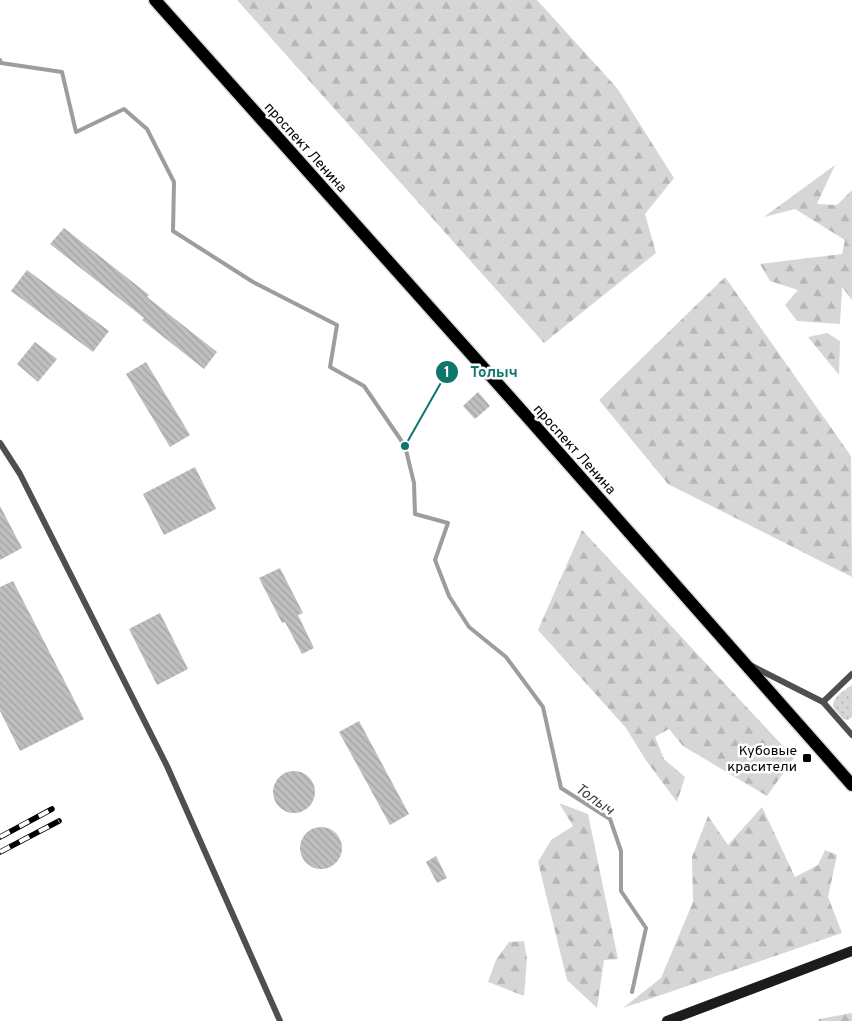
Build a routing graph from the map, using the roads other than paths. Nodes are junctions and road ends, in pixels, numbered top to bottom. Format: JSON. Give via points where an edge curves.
{"nodes":[{"id":1,"x":155,"y":0,"type":"edge"},
{"id":2,"x":0,"y":442,"type":"edge"},
{"id":3,"x":744,"y":662,"type":"junction"},
{"id":4,"x":852,"y":674,"type":"edge"},
{"id":5,"x":823,"y":702,"type":"junction"},
{"id":6,"x":852,"y":735,"type":"edge"},
{"id":7,"x":852,"y":785,"type":"edge"},
{"id":8,"x":852,"y":951,"type":"edge"},
{"id":9,"x":280,"y":1021,"type":"edge"},
{"id":10,"x":667,"y":1021,"type":"edge"}],
"edges":[{"from":1,"to":3,"type":"main road","name":"проспект Ленина"},
{"from":2,"to":9,"type":"lane","via":[[20,474],[168,766]]},
{"from":3,"to":5,"type":"lane"},
{"from":3,"to":7,"type":"main road","name":"проспект Ленина"},
{"from":4,"to":5,"type":"lane"},
{"from":5,"to":6,"type":"lane"},
{"from":8,"to":10,"type":"street"}]}
